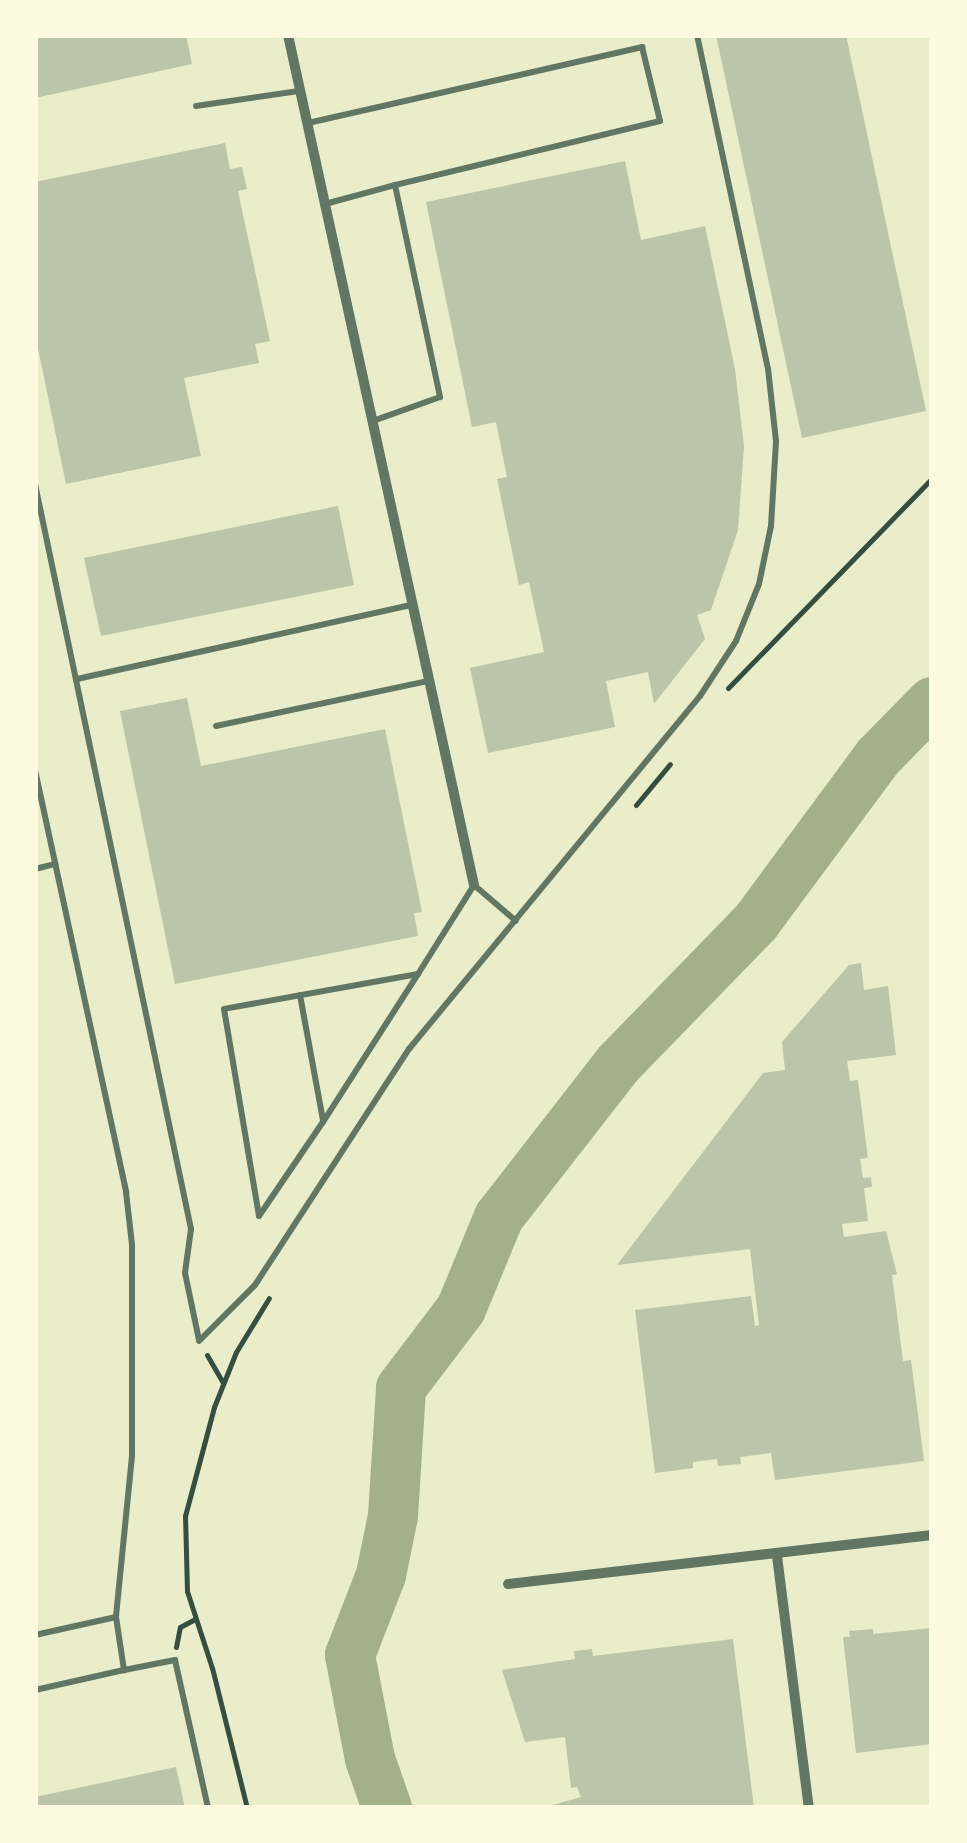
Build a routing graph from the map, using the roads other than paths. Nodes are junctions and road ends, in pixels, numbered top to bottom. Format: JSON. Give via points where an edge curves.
{"nodes":[{"id":1,"x":288,"y":35,"type":"edge"},
{"id":2,"x":698,"y":35,"type":"edge"},
{"id":3,"x":300,"y":90,"type":"junction"},
{"id":4,"x":196,"y":106,"type":"dead end"},
{"id":5,"x":308,"y":123,"type":"junction"},
{"id":6,"x":395,"y":184,"type":"junction"},
{"id":7,"x":325,"y":204,"type":"junction"},
{"id":8,"x":372,"y":422,"type":"junction"},
{"id":9,"x":35,"y":484,"type":"edge"},
{"id":10,"x":410,"y":605,"type":"junction"},
{"id":11,"x":76,"y":680,"type":"junction"},
{"id":12,"x":427,"y":681,"type":"junction"},
{"id":13,"x":216,"y":726,"type":"dead end"},
{"id":14,"x":35,"y":770,"type":"edge"},
{"id":15,"x":55,"y":864,"type":"junction"},
{"id":16,"x":35,"y":869,"type":"edge"},
{"id":17,"x":474,"y":885,"type":"junction"},
{"id":18,"x":516,"y":921,"type":"junction"},
{"id":19,"x":418,"y":974,"type":"junction"},
{"id":20,"x":300,"y":994,"type":"junction"},
{"id":21,"x":323,"y":1122,"type":"junction"},
{"id":22,"x":932,"y":1535,"type":"edge"},
{"id":23,"x":777,"y":1556,"type":"junction"},
{"id":24,"x":508,"y":1584,"type":"dead end"},
{"id":25,"x":116,"y":1617,"type":"junction"},
{"id":26,"x":35,"y":1634,"type":"edge"},
{"id":27,"x":124,"y":1670,"type":"junction"},
{"id":28,"x":35,"y":1690,"type":"edge"},
{"id":29,"x":208,"y":1808,"type":"edge"},
{"id":30,"x":809,"y":1808,"type":"edge"}],
"edges":[{"from":1,"to":3,"type":"street"},
{"from":2,"to":18,"type":"lane","via":[[768,369],[776,441],[771,526],[758,584],[721,666]]},
{"from":3,"to":4,"type":"lane"},
{"from":3,"to":5,"type":"street"},
{"from":5,"to":6,"type":"lane","via":[[642,47],[660,120]]},
{"from":5,"to":7,"type":"street"},
{"from":6,"to":7,"type":"lane"},
{"from":6,"to":8,"type":"lane","via":[[440,397]]},
{"from":7,"to":8,"type":"street"},
{"from":8,"to":10,"type":"street"},
{"from":9,"to":11,"type":"lane"},
{"from":10,"to":11,"type":"lane"},
{"from":10,"to":12,"type":"street"},
{"from":11,"to":18,"type":"lane","via":[[191,1229],[185,1273],[200,1341],[256,1284],[409,1049]]},
{"from":12,"to":13,"type":"lane"},
{"from":12,"to":17,"type":"street"},
{"from":14,"to":15,"type":"lane"},
{"from":15,"to":16,"type":"lane"},
{"from":15,"to":25,"type":"lane","via":[[132,1246],[132,1456]]},
{"from":17,"to":18,"type":"lane"},
{"from":17,"to":19,"type":"lane"},
{"from":19,"to":20,"type":"lane"},
{"from":19,"to":21,"type":"lane"},
{"from":20,"to":21,"type":"lane"},
{"from":20,"to":21,"type":"lane","via":[[224,1009],[259,1216]]},
{"from":22,"to":23,"type":"street"},
{"from":23,"to":24,"type":"street"},
{"from":23,"to":30,"type":"street"},
{"from":25,"to":26,"type":"lane"},
{"from":25,"to":27,"type":"lane"},
{"from":27,"to":28,"type":"lane"},
{"from":27,"to":29,"type":"lane","via":[[176,1660]]}]}
